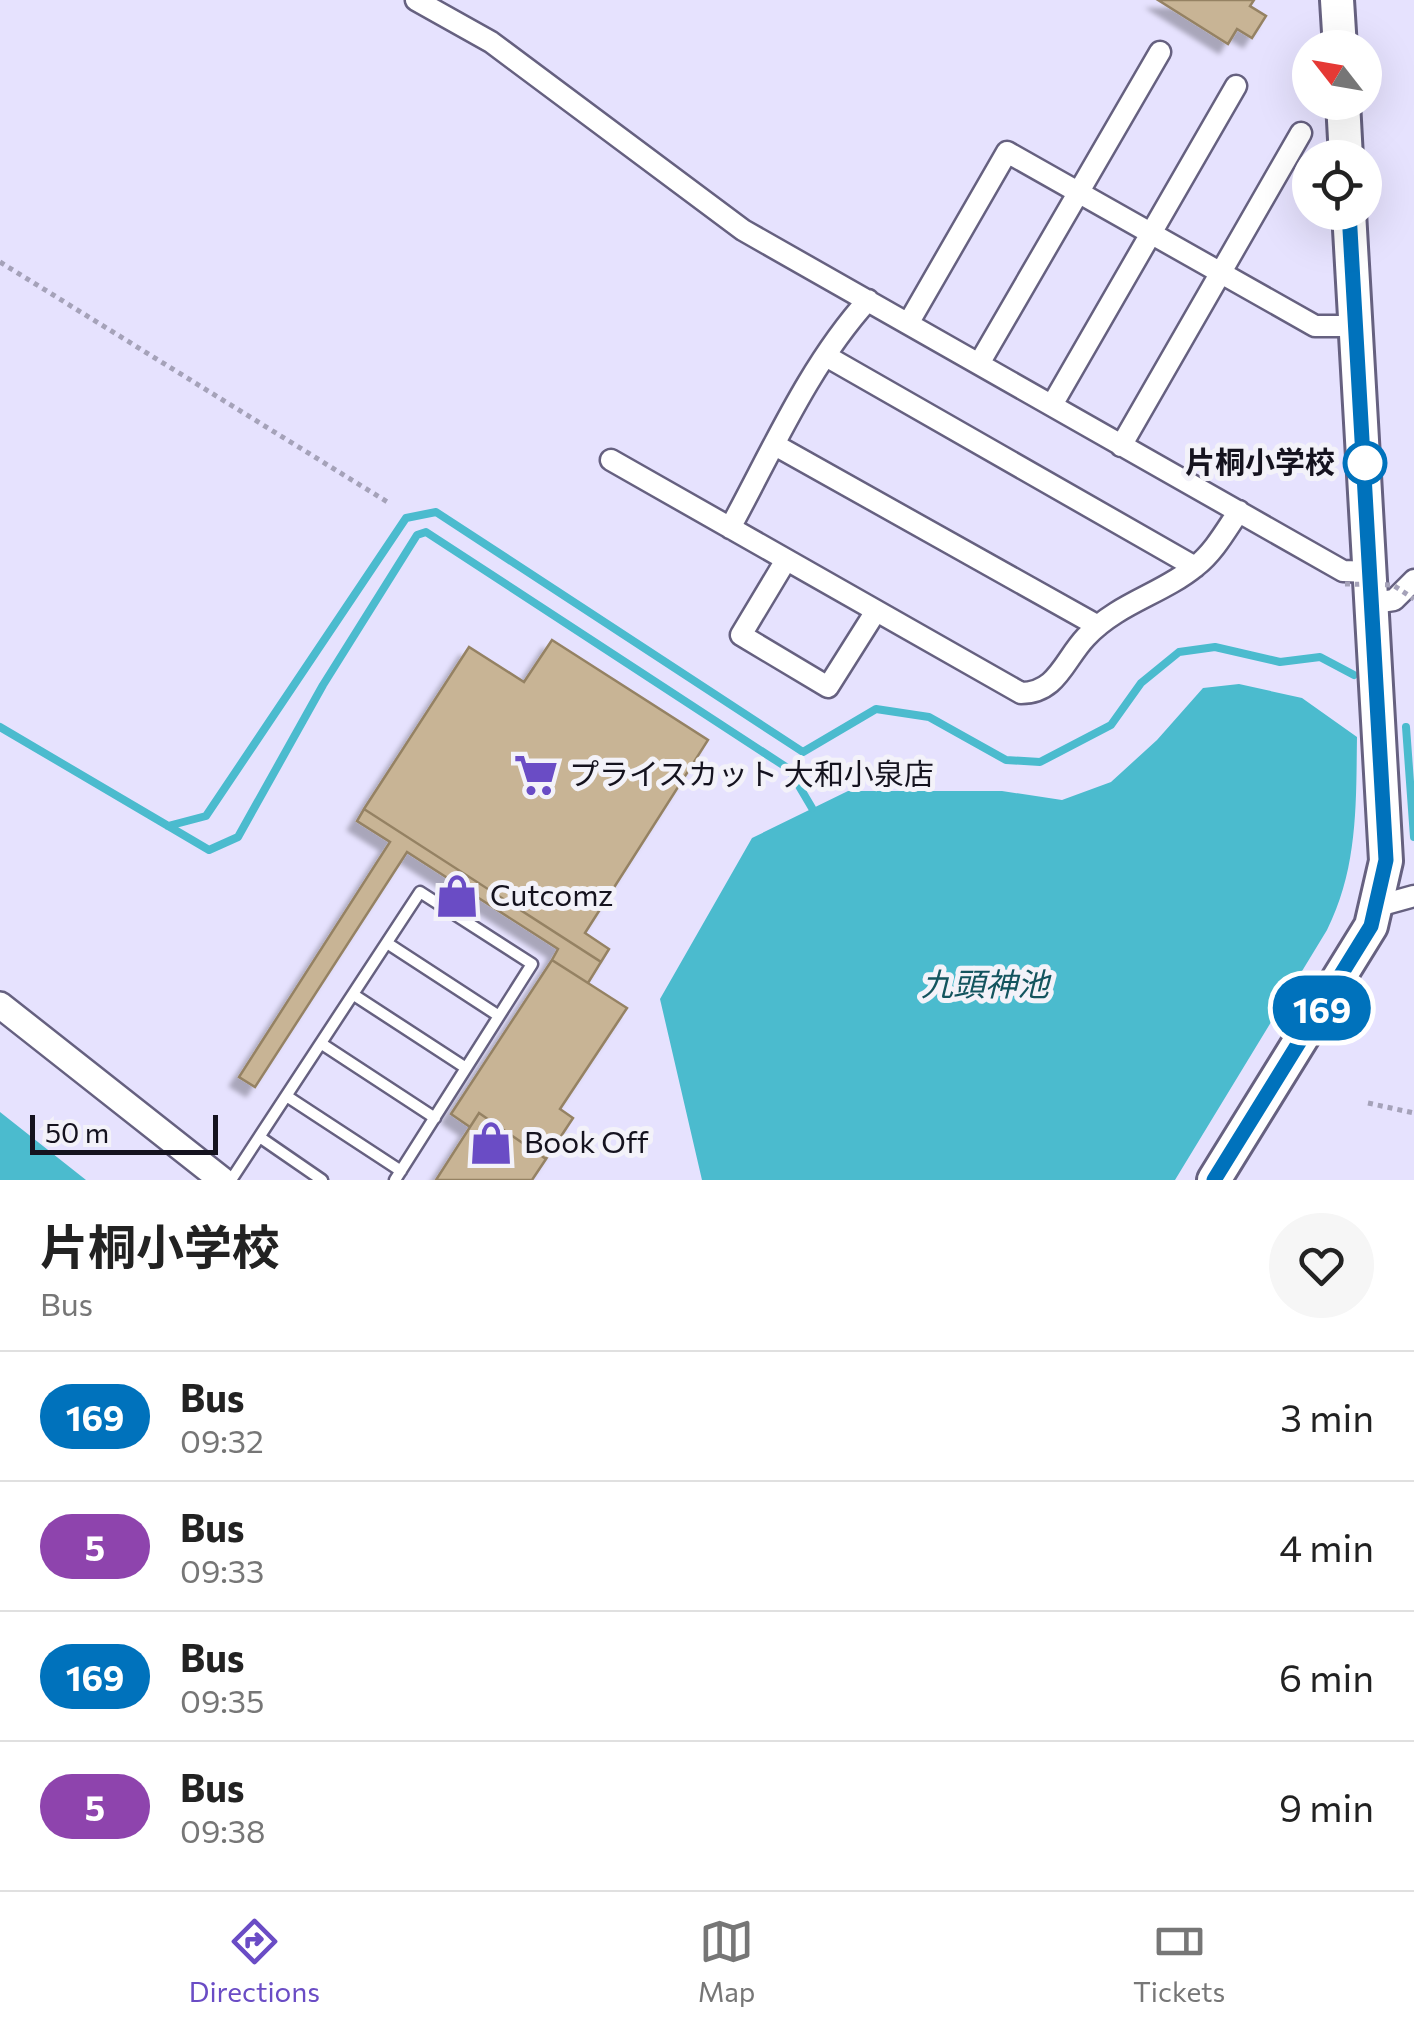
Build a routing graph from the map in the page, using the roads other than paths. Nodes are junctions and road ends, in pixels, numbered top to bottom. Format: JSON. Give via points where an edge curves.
{"nodes":[{"id":1,"x":416,"y":0,"type":"edge"},
{"id":2,"x":1337,"y":0,"type":"edge"},
{"id":3,"x":1339,"y":30,"type":"edge"},
{"id":4,"x":1160,"y":52,"type":"dead end"},
{"id":5,"x":1236,"y":86,"type":"dead end"},
{"id":6,"x":1302,"y":133,"type":"dead end"},
{"id":7,"x":1078,"y":192,"type":"junction"},
{"id":8,"x":1350,"y":230,"type":"edge"},
{"id":9,"x":1152,"y":234,"type":"junction"},
{"id":10,"x":1224,"y":274,"type":"junction"},
{"id":11,"x":868,"y":300,"type":"junction"},
{"id":12,"x":910,"y":322,"type":"junction"},
{"id":13,"x":1355,"y":326,"type":"junction"},
{"id":14,"x":826,"y":356,"type":"junction"},
{"id":15,"x":980,"y":362,"type":"junction"},
{"id":16,"x":1052,"y":405,"type":"junction"},
{"id":17,"x":775,"y":445,"type":"junction"},
{"id":18,"x":1121,"y":446,"type":"junction"},
{"id":19,"x":611,"y":460,"type":"dead end"},
{"id":20,"x":1238,"y":511,"type":"junction"},
{"id":21,"x":730,"y":528,"type":"junction"},
{"id":22,"x":786,"y":560,"type":"junction"},
{"id":23,"x":1195,"y":567,"type":"junction"},
{"id":24,"x":1414,"y":580,"type":"edge"},
{"id":25,"x":1363,"y":586,"type":"junction"},
{"id":26,"x":876,"y":611,"type":"junction"},
{"id":27,"x":1098,"y":626,"type":"junction"},
{"id":28,"x":1414,"y":896,"type":"edge"},
{"id":29,"x":1378,"y":906,"type":"junction"},
{"id":30,"x":387,"y":943,"type":"junction"},
{"id":31,"x":354,"y":995,"type":"junction"},
{"id":32,"x":0,"y":1005,"type":"edge"},
{"id":33,"x":500,"y":1016,"type":"junction"},
{"id":34,"x":322,"y":1044,"type":"junction"},
{"id":35,"x":466,"y":1068,"type":"junction"},
{"id":36,"x":288,"y":1097,"type":"junction"},
{"id":37,"x":434,"y":1118,"type":"junction"},
{"id":38,"x":261,"y":1138,"type":"junction"},
{"id":39,"x":398,"y":1176,"type":"edge"},
{"id":40,"x":222,"y":1180,"type":"edge"},
{"id":41,"x":232,"y":1180,"type":"edge"},
{"id":42,"x":322,"y":1180,"type":"edge"},
{"id":43,"x":1214,"y":1180,"type":"edge"}],
"edges":[{"from":1,"to":11,"type":"street","via":[[491,42],[704,204]]},
{"from":2,"to":3,"type":"main road"},
{"from":4,"to":7,"type":"street"},
{"from":5,"to":9,"type":"street"},
{"from":6,"to":10,"type":"street"},
{"from":7,"to":9,"type":"street"},
{"from":7,"to":12,"type":"street","via":[[1007,152]]},
{"from":7,"to":15,"type":"street"},
{"from":8,"to":13,"type":"main road"},
{"from":9,"to":10,"type":"street"},
{"from":9,"to":16,"type":"street"},
{"from":10,"to":13,"type":"street","via":[[1315,326]]},
{"from":10,"to":18,"type":"street"},
{"from":11,"to":12,"type":"street"},
{"from":11,"to":14,"type":"street"},
{"from":12,"to":15,"type":"street"},
{"from":13,"to":25,"type":"main road"},
{"from":14,"to":17,"type":"street"},
{"from":14,"to":23,"type":"street"},
{"from":15,"to":16,"type":"street"},
{"from":16,"to":18,"type":"street"},
{"from":17,"to":21,"type":"street"},
{"from":17,"to":27,"type":"street"},
{"from":18,"to":20,"type":"street"},
{"from":19,"to":21,"type":"street"},
{"from":20,"to":23,"type":"street"},
{"from":20,"to":25,"type":"street"},
{"from":21,"to":22,"type":"street"},
{"from":22,"to":26,"type":"street"},
{"from":22,"to":26,"type":"street","via":[[741,635],[828,687]]},
{"from":23,"to":27,"type":"street"},
{"from":24,"to":25,"type":"street","via":[[1394,600]]},
{"from":25,"to":29,"type":"main road","via":[[1386,860]]},
{"from":26,"to":27,"type":"street","via":[[1021,693],[1039,693],[1055,680]]},
{"from":28,"to":29,"type":"street"},
{"from":29,"to":43,"type":"main road"},
{"from":30,"to":31,"type":"lane"},
{"from":30,"to":33,"type":"lane"},
{"from":30,"to":33,"type":"lane","via":[[420,892],[532,964]]},
{"from":31,"to":34,"type":"lane"},
{"from":31,"to":35,"type":"lane"},
{"from":32,"to":40,"type":"street"},
{"from":33,"to":35,"type":"lane"},
{"from":34,"to":36,"type":"lane"},
{"from":34,"to":37,"type":"lane"},
{"from":35,"to":37,"type":"lane"},
{"from":36,"to":38,"type":"lane"},
{"from":36,"to":39,"type":"lane"},
{"from":37,"to":39,"type":"lane"},
{"from":38,"to":41,"type":"lane"},
{"from":38,"to":42,"type":"lane"}]}
